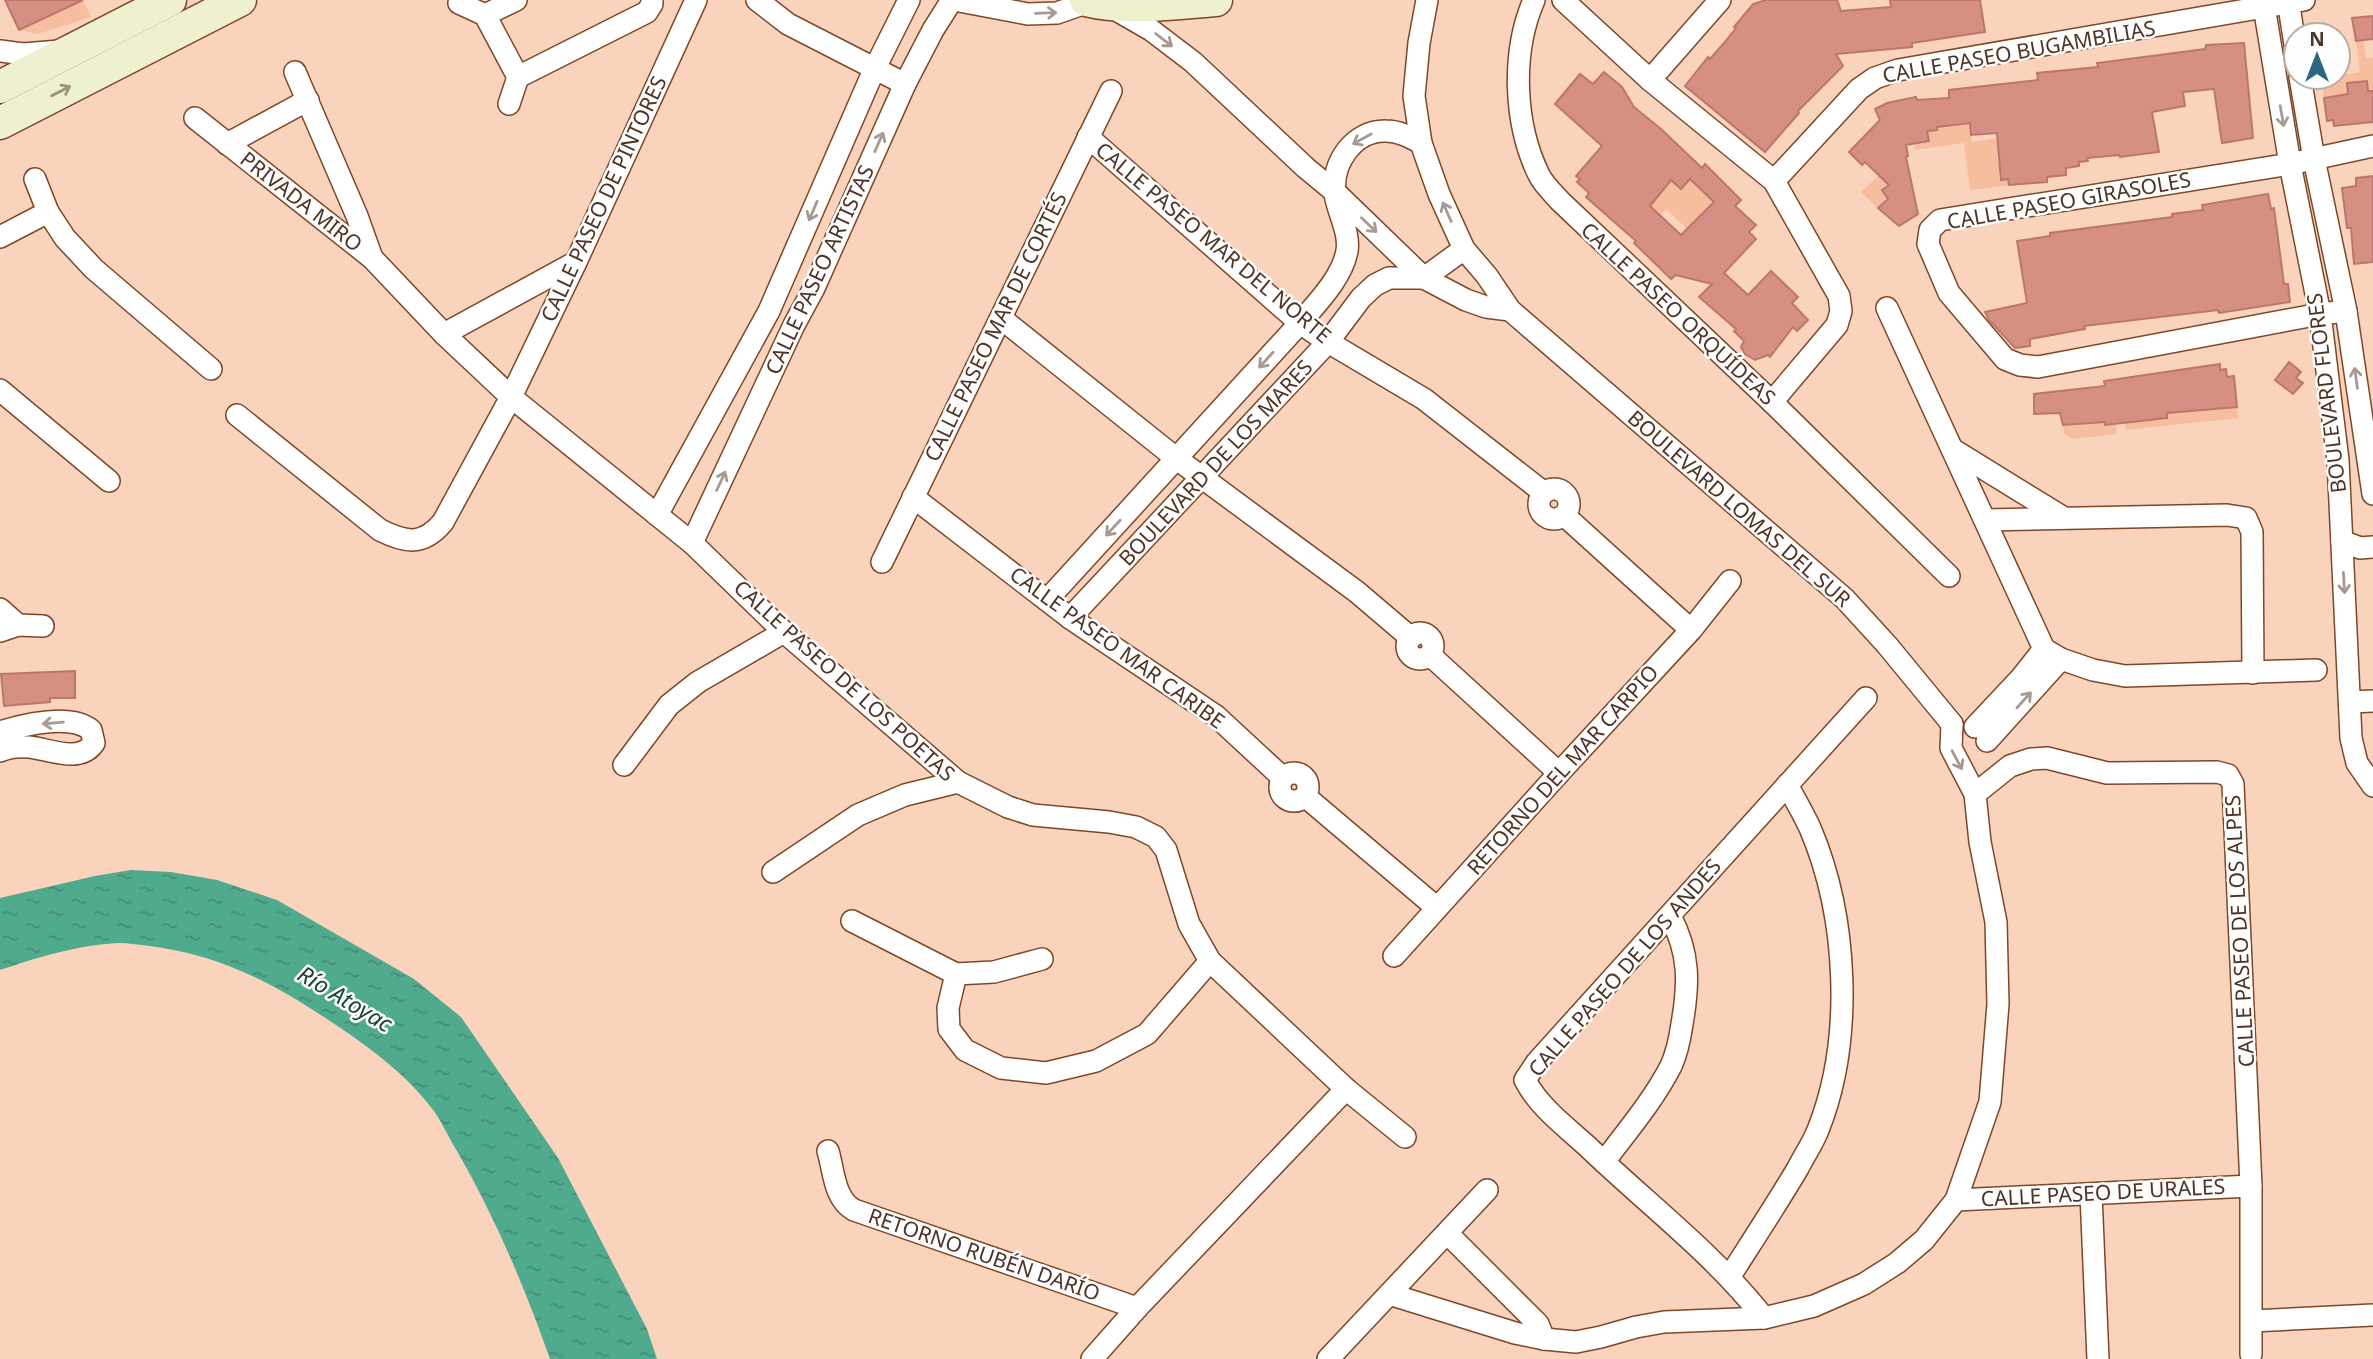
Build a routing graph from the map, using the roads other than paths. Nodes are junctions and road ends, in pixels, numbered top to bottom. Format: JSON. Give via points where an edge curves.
{"nodes":[{"id":1,"x":170,"y":0,"type":"edge"},
{"id":2,"x":240,"y":0,"type":"edge"},
{"id":3,"x":516,"y":0,"type":"edge"},
{"id":4,"x":652,"y":0,"type":"edge"},
{"id":5,"x":696,"y":0,"type":"edge"},
{"id":6,"x":757,"y":0,"type":"edge"},
{"id":7,"x":909,"y":0,"type":"edge"},
{"id":8,"x":953,"y":0,"type":"edge"},
{"id":9,"x":1216,"y":0,"type":"edge"},
{"id":10,"x":1427,"y":0,"type":"edge"},
{"id":11,"x":1534,"y":0,"type":"edge"},
{"id":12,"x":1563,"y":0,"type":"edge"},
{"id":13,"x":1720,"y":0,"type":"edge"},
{"id":14,"x":2293,"y":1,"type":"edge"},
{"id":15,"x":1094,"y":2,"type":"edge"},
{"id":16,"x":1171,"y":2,"type":"edge"},
{"id":17,"x":459,"y":3,"type":"dead end"},
{"id":18,"x":2263,"y":4,"type":"edge"},
{"id":19,"x":485,"y":15,"type":"junction"},
{"id":20,"x":2294,"y":21,"type":"edge"},
{"id":21,"x":73,"y":50,"type":"junction"},
{"id":22,"x":0,"y":51,"type":"edge"},
{"id":23,"x":874,"y":70,"type":"junction"},
{"id":24,"x":295,"y":72,"type":"dead end"},
{"id":25,"x":518,"y":76,"type":"junction"},
{"id":26,"x":1650,"y":80,"type":"junction"},
{"id":27,"x":905,"y":84,"type":"junction"},
{"id":28,"x":0,"y":87,"type":"edge"},
{"id":29,"x":1111,"y":91,"type":"dead end"},
{"id":30,"x":2302,"y":91,"type":"edge"},
{"id":31,"x":308,"y":100,"type":"junction"},
{"id":32,"x":509,"y":104,"type":"dead end"},
{"id":33,"x":195,"y":118,"type":"dead end"},
{"id":34,"x":0,"y":123,"type":"edge"},
{"id":35,"x":1088,"y":137,"type":"junction"},
{"id":36,"x":228,"y":144,"type":"junction"},
{"id":37,"x":1421,"y":144,"type":"junction"},
{"id":38,"x":2373,"y":146,"type":"edge"},
{"id":39,"x":2314,"y":159,"type":"junction"},
{"id":40,"x":2290,"y":164,"type":"junction"},
{"id":41,"x":34,"y":179,"type":"dead end"},
{"id":42,"x":1774,"y":181,"type":"junction"},
{"id":43,"x":1335,"y":192,"type":"junction"},
{"id":44,"x":48,"y":212,"type":"junction"},
{"id":45,"x":0,"y":237,"type":"edge"},
{"id":46,"x":1464,"y":249,"type":"junction"},
{"id":47,"x":372,"y":258,"type":"junction"},
{"id":48,"x":576,"y":262,"type":"junction"},
{"id":49,"x":786,"y":274,"type":"junction"},
{"id":50,"x":1424,"y":278,"type":"junction"},
{"id":51,"x":814,"y":288,"type":"junction"},
{"id":52,"x":1887,"y":308,"type":"dead end"},
{"id":53,"x":1510,"y":310,"type":"junction"},
{"id":54,"x":769,"y":311,"type":"junction"},
{"id":55,"x":2346,"y":311,"type":"junction"},
{"id":56,"x":2320,"y":314,"type":"junction"},
{"id":57,"x":1002,"y":319,"type":"junction"},
{"id":58,"x":1300,"y":323,"type":"junction"},
{"id":59,"x":794,"y":325,"type":"junction"},
{"id":60,"x":444,"y":334,"type":"junction"},
{"id":61,"x":1328,"y":342,"type":"junction"},
{"id":62,"x":211,"y":369,"type":"dead end"},
{"id":63,"x":0,"y":390,"type":"edge"},
{"id":64,"x":511,"y":397,"type":"junction"},
{"id":65,"x":1772,"y":402,"type":"junction"},
{"id":66,"x":237,"y":415,"type":"dead end"},
{"id":67,"x":1952,"y":449,"type":"junction"},
{"id":68,"x":1177,"y":459,"type":"junction"},
{"id":69,"x":1204,"y":476,"type":"junction"},
{"id":70,"x":109,"y":481,"type":"dead end"},
{"id":71,"x":2373,"y":494,"type":"edge"},
{"id":72,"x":913,"y":497,"type":"junction"},
{"id":73,"x":657,"y":515,"type":"junction"},
{"id":74,"x":2064,"y":518,"type":"junction"},
{"id":75,"x":1985,"y":520,"type":"junction"},
{"id":76,"x":2342,"y":541,"type":"junction"},
{"id":77,"x":692,"y":543,"type":"junction"},
{"id":78,"x":2373,"y":547,"type":"edge"},
{"id":79,"x":882,"y":562,"type":"dead end"},
{"id":80,"x":1949,"y":576,"type":"dead end"},
{"id":81,"x":1730,"y":581,"type":"dead end"},
{"id":82,"x":1047,"y":600,"type":"junction"},
{"id":83,"x":0,"y":609,"type":"edge"},
{"id":84,"x":1070,"y":618,"type":"junction"},
{"id":85,"x":43,"y":626,"type":"dead end"},
{"id":86,"x":9,"y":628,"type":"edge"},
{"id":87,"x":1691,"y":631,"type":"junction"},
{"id":88,"x":784,"y":632,"type":"junction"},
{"id":89,"x":2053,"y":654,"type":"junction"},
{"id":90,"x":2316,"y":670,"type":"dead end"},
{"id":91,"x":2253,"y":673,"type":"junction"},
{"id":92,"x":1866,"y":698,"type":"dead end"},
{"id":93,"x":2373,"y":701,"type":"edge"},
{"id":94,"x":2351,"y":702,"type":"junction"},
{"id":95,"x":1952,"y":724,"type":"junction"},
{"id":96,"x":0,"y":732,"type":"edge"},
{"id":97,"x":1981,"y":734,"type":"junction"},
{"id":98,"x":0,"y":751,"type":"edge"},
{"id":99,"x":624,"y":765,"type":"dead end"},
{"id":100,"x":2010,"y":766,"type":"junction"},
{"id":101,"x":1559,"y":773,"type":"junction"},
{"id":102,"x":958,"y":782,"type":"junction"},
{"id":103,"x":1787,"y":785,"type":"junction"},
{"id":104,"x":2373,"y":786,"type":"edge"},
{"id":105,"x":1975,"y":794,"type":"junction"},
{"id":106,"x":773,"y":872,"type":"dead end"},
{"id":107,"x":1437,"y":908,"type":"junction"},
{"id":108,"x":1670,"y":916,"type":"junction"},
{"id":109,"x":852,"y":921,"type":"dead end"},
{"id":110,"x":1394,"y":956,"type":"dead end"},
{"id":111,"x":1042,"y":959,"type":"dead end"},
{"id":112,"x":1210,"y":961,"type":"junction"},
{"id":113,"x":956,"y":974,"type":"junction"},
{"id":114,"x":1346,"y":1089,"type":"junction"},
{"id":115,"x":1405,"y":1137,"type":"dead end"},
{"id":116,"x":828,"y":1151,"type":"dead end"},
{"id":117,"x":1604,"y":1162,"type":"junction"},
{"id":118,"x":2251,"y":1186,"type":"junction"},
{"id":119,"x":1488,"y":1190,"type":"dead end"},
{"id":120,"x":2091,"y":1194,"type":"junction"},
{"id":121,"x":1956,"y":1200,"type":"junction"},
{"id":122,"x":1447,"y":1233,"type":"junction"},
{"id":123,"x":1730,"y":1276,"type":"junction"},
{"id":124,"x":1389,"y":1294,"type":"junction"},
{"id":125,"x":1137,"y":1308,"type":"junction"},
{"id":126,"x":2373,"y":1315,"type":"edge"},
{"id":127,"x":1764,"y":1318,"type":"junction"},
{"id":128,"x":2252,"y":1321,"type":"junction"},
{"id":129,"x":1544,"y":1339,"type":"junction"},
{"id":130,"x":2251,"y":1354,"type":"dead end"},
{"id":131,"x":1092,"y":1359,"type":"edge"},
{"id":132,"x":1328,"y":1359,"type":"edge"},
{"id":133,"x":2098,"y":1359,"type":"edge"}],
"edges":[{"from":1,"to":21,"type":"street"},
{"from":34,"to":2,"type":"street","one_way":true},
{"from":3,"to":19,"type":"street"},
{"from":4,"to":25,"type":"street","via":[[646,12]]},
{"from":5,"to":48,"type":"street","name":"CALLE PASEO DE PINTORES"},
{"from":6,"to":23,"type":"street","via":[[788,24]]},
{"from":7,"to":23,"type":"street","name":"CALLE PASEO ARTISTAS"},
{"from":8,"to":15,"type":"street","one_way":true,"via":[[1028,13],[1057,13]]},
{"from":8,"to":27,"type":"street","name":"CALLE PASEO ARTISTAS"},
{"from":9,"to":16,"type":"street"},
{"from":10,"to":37,"type":"street","name":"BOULEVARD LOMAS DEL SUR","via":[[1414,96]]},
{"from":11,"to":65,"type":"street","name":"CALLE PASEO ORQUÍDEAS","via":[[1519,59],[1520,98],[1525,138],[1540,177]]},
{"from":12,"to":26,"type":"street"},
{"from":13,"to":26,"type":"street"},
{"from":14,"to":18,"type":"street","name":"CALLE PASEO BUGAMBILIAS"},
{"from":14,"to":20,"type":"street"},
{"from":15,"to":16,"type":"street"},
{"from":15,"to":43,"type":"street","one_way":true,"via":[[1151,30],[1193,62]]},
{"from":17,"to":19,"type":"street"},
{"from":18,"to":40,"type":"street","name":"BOULEVARD FLORES","one_way":true},
{"from":18,"to":42,"type":"street","name":"CALLE PASEO BUGAMBILIAS","via":[[1898,70],[1875,78],[1858,89]]},
{"from":19,"to":25,"type":"street"},
{"from":21,"to":22,"type":"street"},
{"from":21,"to":28,"type":"street"},
{"from":23,"to":27,"type":"street"},
{"from":23,"to":49,"type":"street","name":"CALLE PASEO ARTISTAS","one_way":true},
{"from":24,"to":31,"type":"street","name":"PRIVADA MIRO"},
{"from":25,"to":32,"type":"street"},
{"from":26,"to":42,"type":"street"},
{"from":51,"to":27,"type":"street","name":"CALLE PASEO ARTISTAS","one_way":true},
{"from":29,"to":35,"type":"street","name":"CALLE PASEO MAR DE CORTÉS"},
{"from":30,"to":39,"type":"street","name":"BOULEVARD FLORES"},
{"from":31,"to":36,"type":"street","name":"PRIVADA MIRO"},
{"from":31,"to":47,"type":"street","name":"PRIVADA MIRO"},
{"from":33,"to":36,"type":"street","name":"PRIVADA MIRO"},
{"from":35,"to":57,"type":"street","name":"CALLE PASEO MAR DE CORTÉS"},
{"from":35,"to":58,"type":"street","name":"CALLE PASEO MAR DEL NORTE"},
{"from":36,"to":47,"type":"street","name":"PRIVADA MIRO"},
{"from":37,"to":43,"type":"street","one_way":true,"via":[[1387,131],[1361,137],[1338,164]]},
{"from":46,"to":37,"type":"street","name":"BOULEVARD LOMAS DEL SUR","one_way":true},
{"from":38,"to":39,"type":"street"},
{"from":39,"to":40,"type":"street"},
{"from":39,"to":55,"type":"street","name":"BOULEVARD FLORES"},
{"from":40,"to":56,"type":"street","name":"BOULEVARD FLORES"},
{"from":40,"to":56,"type":"street","name":"CALLE PASEO GIRASOLES","via":[[1940,220],[1930,230],[1928,244],[1949,293],[2005,359],[2020,365],[2038,367]]},
{"from":41,"to":44,"type":"street"},
{"from":42,"to":65,"type":"street","via":[[1839,296],[1841,311],[1837,325]]},
{"from":43,"to":50,"type":"street","one_way":true},
{"from":43,"to":58,"type":"street","name":"BOULEVARD DE LOS MARES","via":[[1347,251],[1327,290]]},
{"from":44,"to":45,"type":"street"},
{"from":44,"to":62,"type":"street","via":[[94,269]]},
{"from":46,"to":50,"type":"street"},
{"from":46,"to":53,"type":"street","name":"BOULEVARD LOMAS DEL SUR"},
{"from":47,"to":60,"type":"street","name":"CALLE PASEO DE LOS POETAS"},
{"from":48,"to":60,"type":"street"},
{"from":48,"to":64,"type":"street","name":"CALLE PASEO DE PINTORES"},
{"from":49,"to":51,"type":"street"},
{"from":49,"to":54,"type":"street","name":"CALLE PASEO ARTISTAS"},
{"from":50,"to":53,"type":"street","via":[[1465,300]]},
{"from":50,"to":61,"type":"street","name":"BOULEVARD DE LOS MARES","via":[[1389,278],[1375,285]]},
{"from":51,"to":59,"type":"street","name":"CALLE PASEO ARTISTAS"},
{"from":52,"to":67,"type":"street"},
{"from":53,"to":95,"type":"street","name":"BOULEVARD LOMAS DEL SUR","via":[[1845,599]]},
{"from":54,"to":59,"type":"street"},
{"from":54,"to":73,"type":"street","name":"CALLE PASEO ARTISTAS"},
{"from":55,"to":56,"type":"street","name":"CALLE PASEO GIRASOLES"},
{"from":71,"to":55,"type":"street","name":"BOULEVARD FLORES","one_way":true},
{"from":56,"to":76,"type":"street","name":"BOULEVARD FLORES"},
{"from":57,"to":68,"type":"street"},
{"from":57,"to":72,"type":"street","name":"CALLE PASEO MAR DE CORTÉS"},
{"from":58,"to":61,"type":"street","name":"CALLE PASEO MAR DEL NORTE"},
{"from":58,"to":68,"type":"street","name":"BOULEVARD DE LOS MARES","one_way":true},
{"from":77,"to":59,"type":"street","name":"CALLE PASEO ARTISTAS","one_way":true},
{"from":60,"to":64,"type":"street","name":"CALLE PASEO DE LOS POETAS"},
{"from":61,"to":69,"type":"street","name":"BOULEVARD DE LOS MARES"},
{"from":61,"to":87,"type":"street","name":"CALLE PASEO MAR DEL NORTE","via":[[1424,399],[1543,492],[1562,491],[1568,498],[1565,516]]},
{"from":63,"to":70,"type":"street"},
{"from":64,"to":66,"type":"street","name":"CALLE PASEO DE PINTORES","via":[[443,522],[420,540],[398,539],[380,530]]},
{"from":64,"to":73,"type":"street","name":"CALLE PASEO DE LOS POETAS"},
{"from":65,"to":80,"type":"street","name":"CALLE PASEO ORQUÍDEAS"},
{"from":67,"to":74,"type":"street"},
{"from":67,"to":75,"type":"street"},
{"from":68,"to":69,"type":"street"},
{"from":68,"to":82,"type":"street","name":"BOULEVARD DE LOS MARES","one_way":true},
{"from":69,"to":84,"type":"street","name":"BOULEVARD DE LOS MARES"},
{"from":69,"to":101,"type":"street","via":[[1411,638],[1429,637],[1430,655]]},
{"from":72,"to":79,"type":"street","name":"CALLE PASEO MAR DE CORTÉS"},
{"from":72,"to":82,"type":"street","name":"CALLE PASEO MAR CARIBE"},
{"from":73,"to":77,"type":"street","name":"CALLE PASEO DE LOS POETAS"},
{"from":74,"to":75,"type":"street"},
{"from":74,"to":91,"type":"street","via":[[2246,518],[2252,532]]},
{"from":75,"to":89,"type":"street"},
{"from":76,"to":78,"type":"street"},
{"from":76,"to":94,"type":"street","name":"BOULEVARD FLORES","one_way":true},
{"from":77,"to":88,"type":"street","name":"CALLE PASEO DE LOS POETAS"},
{"from":81,"to":87,"type":"street","name":"RETORNO DEL MAR CARPIO"},
{"from":82,"to":84,"type":"street","name":"CALLE PASEO MAR CARIBE"},
{"from":83,"to":86,"type":"street"},
{"from":84,"to":107,"type":"street","name":"CALLE PASEO MAR CARIBE","via":[[1216,716],[1283,778],[1293,773],[1303,776],[1309,786],[1306,797]]},
{"from":85,"to":86,"type":"street"},
{"from":87,"to":101,"type":"street","name":"RETORNO DEL MAR CARPIO"},
{"from":88,"to":99,"type":"street","via":[[698,682],[669,705]]},
{"from":88,"to":102,"type":"street","name":"CALLE PASEO DE LOS POETAS"},
{"from":89,"to":91,"type":"street","via":[[2092,670],[2124,676]]},
{"from":89,"to":97,"type":"street"},
{"from":90,"to":91,"type":"street"},
{"from":92,"to":103,"type":"street","name":"CALLE PASEO DE LOS ANDES"},
{"from":93,"to":94,"type":"street"},
{"from":94,"to":104,"type":"street","name":"BOULEVARD FLORES","via":[[2351,738],[2357,763]]},
{"from":95,"to":97,"type":"street"},
{"from":95,"to":105,"type":"street","one_way":true,"via":[[1951,748]]},
{"from":98,"to":96,"type":"street","one_way":true,"via":[[19,747],[78,754],[94,743],[91,730],[74,722]]},
{"from":97,"to":100,"type":"street"},
{"from":100,"to":105,"type":"street","name":"CALLE PASEO DE LOS ALPES"},
{"from":100,"to":118,"type":"street","name":"CALLE PASEO DE LOS ALPES","via":[[2047,758],[2107,773],[2228,775],[2235,812]]},
{"from":101,"to":107,"type":"street","name":"RETORNO DEL MAR CARPIO"},
{"from":102,"to":106,"type":"street","via":[[905,795],[858,815]]},
{"from":102,"to":112,"type":"street","name":"CALLE PASEO DE LOS POETAS","via":[[1033,815],[1109,822],[1156,837],[1166,850],[1189,924]]},
{"from":103,"to":108,"type":"street","name":"CALLE PASEO DE LOS ANDES"},
{"from":103,"to":123,"type":"street","via":[[1810,828],[1838,932],[1842,990],[1838,1058],[1817,1133]]},
{"from":105,"to":121,"type":"street","via":[[1996,922],[1998,1004],[1990,1102]]},
{"from":107,"to":110,"type":"street","name":"RETORNO DEL MAR CARPIO"},
{"from":108,"to":117,"type":"street","via":[[1685,954],[1688,983],[1680,1038],[1672,1064],[1648,1104]]},
{"from":108,"to":117,"type":"street","name":"CALLE PASEO DE LOS ANDES","via":[[1525,1080],[1533,1096]]},
{"from":109,"to":113,"type":"street"},
{"from":111,"to":113,"type":"street","via":[[994,972]]},
{"from":112,"to":113,"type":"street","via":[[1147,1034],[1096,1061],[1046,1073],[1001,1068],[965,1050],[949,1029],[948,1008]]},
{"from":112,"to":114,"type":"street","name":"CALLE PASEO DE LOS POETAS"},
{"from":114,"to":115,"type":"street","name":"CALLE PASEO DE LOS POETAS"},
{"from":114,"to":125,"type":"street"},
{"from":116,"to":125,"type":"street","name":"RETORNO RUBÉN DARÍO","via":[[846,1205]]},
{"from":117,"to":123,"type":"street","name":"CALLE PASEO DE LOS ANDES"},
{"from":118,"to":120,"type":"street","name":"CALLE PASEO DE URALES"},
{"from":118,"to":128,"type":"street","name":"CALLE PASEO DE LOS ALPES"},
{"from":119,"to":122,"type":"street"},
{"from":120,"to":121,"type":"street","name":"CALLE PASEO DE URALES"},
{"from":120,"to":133,"type":"street"},
{"from":121,"to":127,"type":"street","via":[[1924,1240],[1864,1284],[1814,1306]]},
{"from":122,"to":124,"type":"street"},
{"from":122,"to":129,"type":"street","via":[[1538,1324]]},
{"from":123,"to":127,"type":"street","name":"CALLE PASEO DE LOS ANDES"},
{"from":124,"to":129,"type":"street"},
{"from":124,"to":132,"type":"street"},
{"from":125,"to":131,"type":"street"},
{"from":126,"to":128,"type":"street"},
{"from":127,"to":129,"type":"street","via":[[1664,1322],[1576,1342]]},
{"from":128,"to":130,"type":"street","name":"CALLE PASEO DE LOS ALPES"}]}
